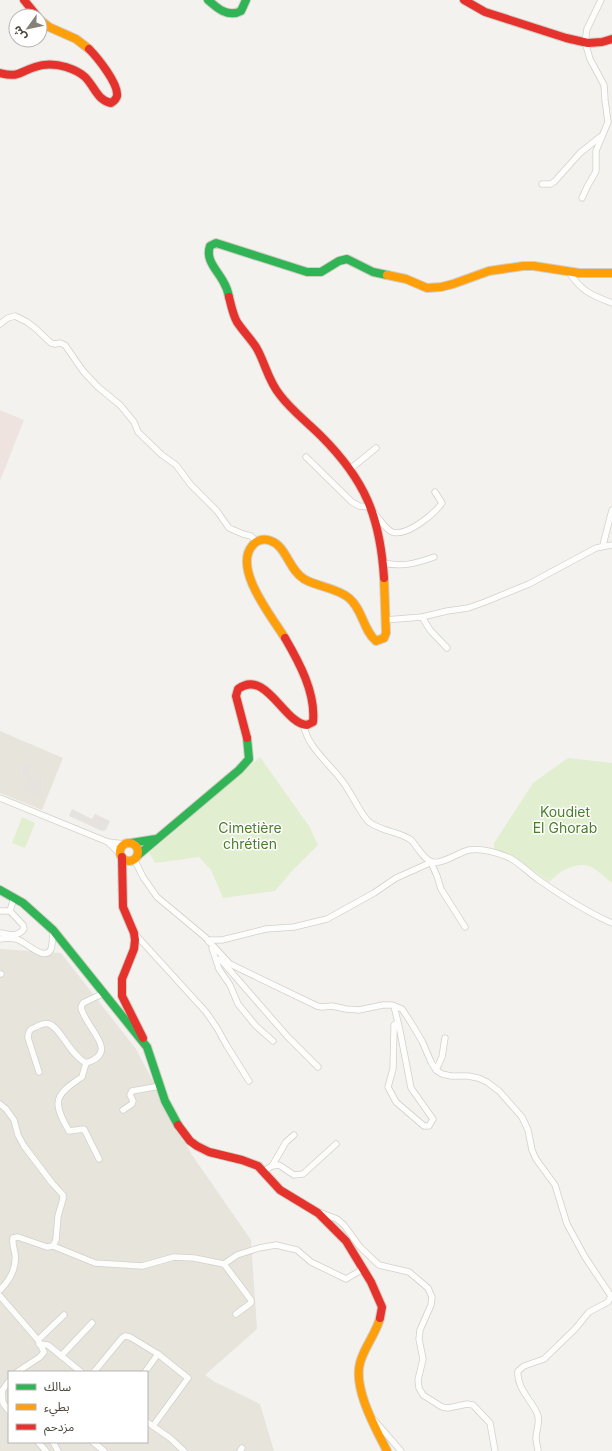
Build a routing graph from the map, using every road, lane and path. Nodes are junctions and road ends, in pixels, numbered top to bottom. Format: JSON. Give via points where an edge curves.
{"nodes":[{"id":1,"x":24,"y":0,"type":"edge"},
{"id":2,"x":208,"y":0,"type":"edge"},
{"id":3,"x":246,"y":0,"type":"edge"},
{"id":4,"x":464,"y":0,"type":"edge"},
{"id":5,"x":601,"y":0,"type":"edge"},
{"id":6,"x":30,"y":8,"type":"edge"},
{"id":7,"x":48,"y":26,"type":"edge"},
{"id":8,"x":612,"y":39,"type":"edge"},
{"id":9,"x":585,"y":42,"type":"junction"},
{"id":10,"x":0,"y":73,"type":"edge"},
{"id":11,"x":602,"y":135,"type":"junction"},
{"id":12,"x":542,"y":184,"type":"dead end"},
{"id":13,"x":582,"y":198,"type":"dead end"},
{"id":14,"x":569,"y":272,"type":"junction"},
{"id":15,"x":612,"y":273,"type":"edge"},
{"id":16,"x":612,"y":303,"type":"edge"},
{"id":17,"x":0,"y":324,"type":"edge"},
{"id":18,"x":376,"y":448,"type":"dead end"},
{"id":19,"x":306,"y":457,"type":"dead end"},
{"id":20,"x":349,"y":470,"type":"junction"},
{"id":21,"x":435,"y":492,"type":"dead end"},
{"id":22,"x":372,"y":509,"type":"junction"},
{"id":23,"x":612,"y":510,"type":"edge"},
{"id":24,"x":256,"y":541,"type":"junction"},
{"id":25,"x":612,"y":545,"type":"edge"},
{"id":26,"x":603,"y":546,"type":"junction"},
{"id":27,"x":434,"y":557,"type":"dead end"},
{"id":28,"x":383,"y":563,"type":"junction"},
{"id":29,"x":422,"y":617,"type":"junction"},
{"id":30,"x":385,"y":620,"type":"junction"},
{"id":31,"x":447,"y":648,"type":"dead end"},
{"id":32,"x":304,"y":725,"type":"junction"},
{"id":33,"x":0,"y":798,"type":"edge"},
{"id":34,"x":157,"y":838,"type":"junction"},
{"id":35,"x":108,"y":842,"type":"junction"},
{"id":36,"x":128,"y":844,"type":"junction"},
{"id":37,"x":121,"y":856,"type":"junction"},
{"id":38,"x":134,"y":859,"type":"junction"},
{"id":39,"x":432,"y":862,"type":"junction"},
{"id":40,"x":122,"y":888,"type":"junction"},
{"id":41,"x":0,"y":890,"type":"edge"},
{"id":42,"x":14,"y":897,"type":"junction"},
{"id":43,"x":0,"y":911,"type":"edge"},
{"id":44,"x":10,"y":911,"type":"junction"},
{"id":45,"x":612,"y":923,"type":"edge"},
{"id":46,"x":465,"y":927,"type":"dead end"},
{"id":47,"x":53,"y":930,"type":"junction"},
{"id":48,"x":0,"y":933,"type":"edge"},
{"id":49,"x":134,"y":933,"type":"junction"},
{"id":50,"x":0,"y":939,"type":"edge"},
{"id":51,"x":208,"y":940,"type":"junction"},
{"id":52,"x":212,"y":948,"type":"junction"},
{"id":53,"x":104,"y":993,"type":"junction"},
{"id":54,"x":394,"y":1006,"type":"junction"},
{"id":55,"x":398,"y":1022,"type":"junction"},
{"id":56,"x":445,"y":1038,"type":"dead end"},
{"id":57,"x":273,"y":1041,"type":"dead end"},
{"id":58,"x":147,"y":1047,"type":"junction"},
{"id":59,"x":86,"y":1063,"type":"junction"},
{"id":60,"x":318,"y":1067,"type":"dead end"},
{"id":61,"x":436,"y":1070,"type":"junction"},
{"id":62,"x":39,"y":1072,"type":"dead end"},
{"id":63,"x":249,"y":1082,"type":"dead end"},
{"id":64,"x":160,"y":1086,"type":"junction"},
{"id":65,"x":0,"y":1104,"type":"edge"},
{"id":66,"x":123,"y":1110,"type":"dead end"},
{"id":67,"x":294,"y":1135,"type":"dead end"},
{"id":68,"x":336,"y":1144,"type":"dead end"},
{"id":69,"x":99,"y":1159,"type":"dead end"},
{"id":70,"x":272,"y":1166,"type":"junction"},
{"id":71,"x":264,"y":1171,"type":"junction"},
{"id":72,"x":312,"y":1210,"type":"junction"},
{"id":73,"x":53,"y":1246,"type":"junction"},
{"id":74,"x":224,"y":1264,"type":"junction"},
{"id":75,"x":363,"y":1269,"type":"junction"},
{"id":76,"x":0,"y":1290,"type":"edge"},
{"id":77,"x":0,"y":1296,"type":"edge"},
{"id":78,"x":236,"y":1314,"type":"dead end"},
{"id":79,"x":64,"y":1315,"type":"dead end"},
{"id":80,"x":92,"y":1323,"type":"dead end"},
{"id":81,"x":38,"y":1342,"type":"junction"},
{"id":82,"x":158,"y":1354,"type":"junction"},
{"id":83,"x":61,"y":1356,"type":"junction"},
{"id":84,"x":19,"y":1371,"type":"edge"},
{"id":85,"x":80,"y":1371,"type":"edge"},
{"id":86,"x":95,"y":1371,"type":"edge"},
{"id":87,"x":146,"y":1371,"type":"edge"},
{"id":88,"x":8,"y":1382,"type":"edge"},
{"id":89,"x":0,"y":1403,"type":"edge"},
{"id":90,"x":8,"y":1410,"type":"edge"},
{"id":91,"x":8,"y":1411,"type":"edge"},
{"id":92,"x":370,"y":1415,"type":"junction"},
{"id":93,"x":148,"y":1423,"type":"edge"},
{"id":94,"x":153,"y":1426,"type":"junction"},
{"id":95,"x":39,"y":1443,"type":"edge"},
{"id":96,"x":95,"y":1443,"type":"edge"},
{"id":97,"x":46,"y":1451,"type":"edge"},
{"id":98,"x":104,"y":1451,"type":"edge"},
{"id":99,"x":183,"y":1451,"type":"edge"},
{"id":100,"x":388,"y":1451,"type":"edge"},
{"id":101,"x":401,"y":1451,"type":"edge"},
{"id":102,"x":495,"y":1451,"type":"edge"},
{"id":103,"x":538,"y":1451,"type":"edge"}],
"edges":[{"from":1,"to":6,"type":"main road"},
{"from":2,"to":3,"type":"main road","via":[[228,14],[234,15],[241,11]]},
{"from":4,"to":9,"type":"main road","via":[[485,12]]},
{"from":5,"to":9,"type":"street","via":[[587,28]]},
{"from":7,"to":10,"type":"main road","via":[[67,34],[94,52],[116,88],[116,100],[111,103],[104,101],[84,76],[70,68],[52,64],[40,65],[20,75]]},
{"from":8,"to":9,"type":"main road"},
{"from":9,"to":11,"type":"street","via":[[590,59],[604,85],[608,122]]},
{"from":11,"to":12,"type":"street","via":[[580,153],[555,181],[551,184]]},
{"from":11,"to":13,"type":"street","via":[[596,151],[596,171]]},
{"from":14,"to":15,"type":"main road"},
{"from":14,"to":16,"type":"street","via":[[585,291]]},
{"from":14,"to":20,"type":"main road","via":[[534,266],[512,267],[441,287],[427,288],[373,272],[348,259],[338,261],[320,273],[305,272],[220,244],[210,246],[209,258],[225,284],[235,318],[256,347],[274,388],[322,437]]},
{"from":17,"to":24,"type":"street","via":[[15,316],[27,322],[51,343],[65,345],[83,371],[120,405],[134,422],[138,432],[176,465],[229,528],[251,536]]},
{"from":18,"to":20,"type":"street"},
{"from":19,"to":22,"type":"street","via":[[352,502]]},
{"from":20,"to":22,"type":"main road"},
{"from":21,"to":22,"type":"street","via":[[442,503],[439,507],[428,518],[402,532],[390,530]]},
{"from":22,"to":28,"type":"main road","via":[[379,533]]},
{"from":23,"to":26,"type":"street"},
{"from":24,"to":30,"type":"main road","via":[[262,538],[276,544],[292,570],[307,582],[351,599],[370,636],[376,640],[385,637]]},
{"from":24,"to":32,"type":"main road","via":[[247,553],[246,569],[251,582],[294,652],[308,682],[314,718],[311,724]]},
{"from":25,"to":26,"type":"street"},
{"from":26,"to":29,"type":"street","via":[[502,596],[468,608]]},
{"from":27,"to":28,"type":"street","via":[[405,565]]},
{"from":28,"to":30,"type":"main road"},
{"from":29,"to":30,"type":"street"},
{"from":29,"to":31,"type":"street"},
{"from":32,"to":34,"type":"main road","via":[[296,722],[268,693],[257,686],[239,688],[235,694],[248,741],[249,759]]},
{"from":32,"to":39,"type":"street","via":[[308,738],[343,781],[368,821],[411,841]]},
{"from":33,"to":35,"type":"street"},
{"from":34,"to":36,"type":"main road"},
{"from":34,"to":38,"type":"main road"},
{"from":35,"to":36,"type":"street"},
{"from":35,"to":37,"type":"street"},
{"from":36,"to":37,"type":"main road","via":[[121,849]]},
{"from":36,"to":38,"type":"main road","via":[[136,847]]},
{"from":37,"to":38,"type":"main road","via":[[124,860]]},
{"from":37,"to":40,"type":"main road"},
{"from":38,"to":40,"type":"main road"},
{"from":38,"to":51,"type":"street","via":[[158,898]]},
{"from":39,"to":45,"type":"street","via":[[439,862],[468,850],[498,853]]},
{"from":39,"to":46,"type":"street","via":[[441,888]]},
{"from":39,"to":51,"type":"street","via":[[396,878],[327,918],[294,927],[266,929],[222,940]]},
{"from":40,"to":49,"type":"main road","via":[[123,907]]},
{"from":41,"to":42,"type":"main road"},
{"from":42,"to":44,"type":"street"},
{"from":42,"to":47,"type":"main road"},
{"from":43,"to":44,"type":"street"},
{"from":44,"to":48,"type":"street","via":[[23,924],[24,929],[16,935]]},
{"from":47,"to":50,"type":"street","via":[[51,949],[45,954],[16,939]]},
{"from":47,"to":53,"type":"main road"},
{"from":49,"to":58,"type":"main road","via":[[134,949],[122,979],[122,996]]},
{"from":49,"to":63,"type":"street","via":[[206,1012]]},
{"from":51,"to":52,"type":"street"},
{"from":51,"to":54,"type":"street","via":[[230,964],[317,1006],[359,1010],[382,1005]]},
{"from":52,"to":57,"type":"street","via":[[219,969],[230,985],[238,1004],[256,1026]]},
{"from":52,"to":60,"type":"street","via":[[287,1036]]},
{"from":53,"to":58,"type":"main road"},
{"from":53,"to":59,"type":"street","via":[[83,1003],[81,1007],[102,1049],[96,1058]]},
{"from":54,"to":55,"type":"street"},
{"from":54,"to":61,"type":"street","via":[[402,1010],[410,1021]]},
{"from":55,"to":55,"type":"street","via":[[411,1088],[433,1119],[429,1126],[424,1126],[396,1102],[388,1087],[393,1069],[394,1024]]},
{"from":56,"to":61,"type":"street","via":[[442,1057]]},
{"from":58,"to":64,"type":"main road"},
{"from":59,"to":62,"type":"street","via":[[76,1057],[55,1027],[43,1024],[28,1033]]},
{"from":59,"to":69,"type":"street","via":[[82,1076],[60,1094],[58,1110],[69,1132],[84,1129]]},
{"from":61,"to":103,"type":"street","via":[[442,1074],[468,1076],[487,1082],[499,1091],[522,1117],[532,1150],[555,1185],[568,1224],[585,1257],[611,1296],[608,1302],[589,1312],[544,1359],[524,1366],[518,1371],[517,1377],[539,1420],[536,1438]]},
{"from":64,"to":66,"type":"street","via":[[132,1091],[132,1104]]},
{"from":64,"to":71,"type":"main road","via":[[174,1120],[190,1141],[209,1152],[242,1160]]},
{"from":65,"to":73,"type":"street","via":[[14,1120],[24,1146],[63,1195]]},
{"from":67,"to":70,"type":"street","via":[[286,1142]]},
{"from":68,"to":70,"type":"street","via":[[303,1174],[294,1175],[279,1165]]},
{"from":70,"to":71,"type":"street"},
{"from":71,"to":72,"type":"main road","via":[[280,1190]]},
{"from":72,"to":75,"type":"main road","via":[[346,1241]]},
{"from":72,"to":102,"type":"street","via":[[337,1219],[379,1265],[409,1272],[428,1288],[432,1297],[420,1330],[423,1359],[418,1380],[419,1388],[423,1395],[442,1407],[467,1404],[474,1406],[490,1423]]},
{"from":73,"to":74,"type":"street","via":[[95,1263],[142,1266],[174,1256]]},
{"from":73,"to":76,"type":"street","via":[[47,1248],[18,1237],[13,1238],[15,1267],[12,1276]]},
{"from":74,"to":75,"type":"street","via":[[237,1255],[276,1245],[297,1250],[311,1262],[346,1278]]},
{"from":74,"to":78,"type":"street","via":[[251,1300],[248,1306]]},
{"from":75,"to":92,"type":"main road","via":[[382,1307],[378,1325],[360,1363],[359,1372],[362,1395]]},
{"from":77,"to":81,"type":"street"},
{"from":79,"to":81,"type":"street"},
{"from":80,"to":83,"type":"street"},
{"from":81,"to":83,"type":"street","via":[[48,1345]]},
{"from":81,"to":84,"type":"street","via":[[44,1352]]},
{"from":82,"to":86,"type":"street","via":[[125,1336]]},
{"from":82,"to":87,"type":"street"},
{"from":82,"to":94,"type":"street","via":[[188,1378]]},
{"from":83,"to":85,"type":"street"},
{"from":88,"to":90,"type":"street","via":[[2,1391]]},
{"from":89,"to":91,"type":"street"},
{"from":92,"to":100,"type":"main road"},
{"from":92,"to":101,"type":"street"},
{"from":93,"to":94,"type":"street"},
{"from":94,"to":99,"type":"street"},
{"from":95,"to":97,"type":"street"},
{"from":96,"to":98,"type":"street"}]}
